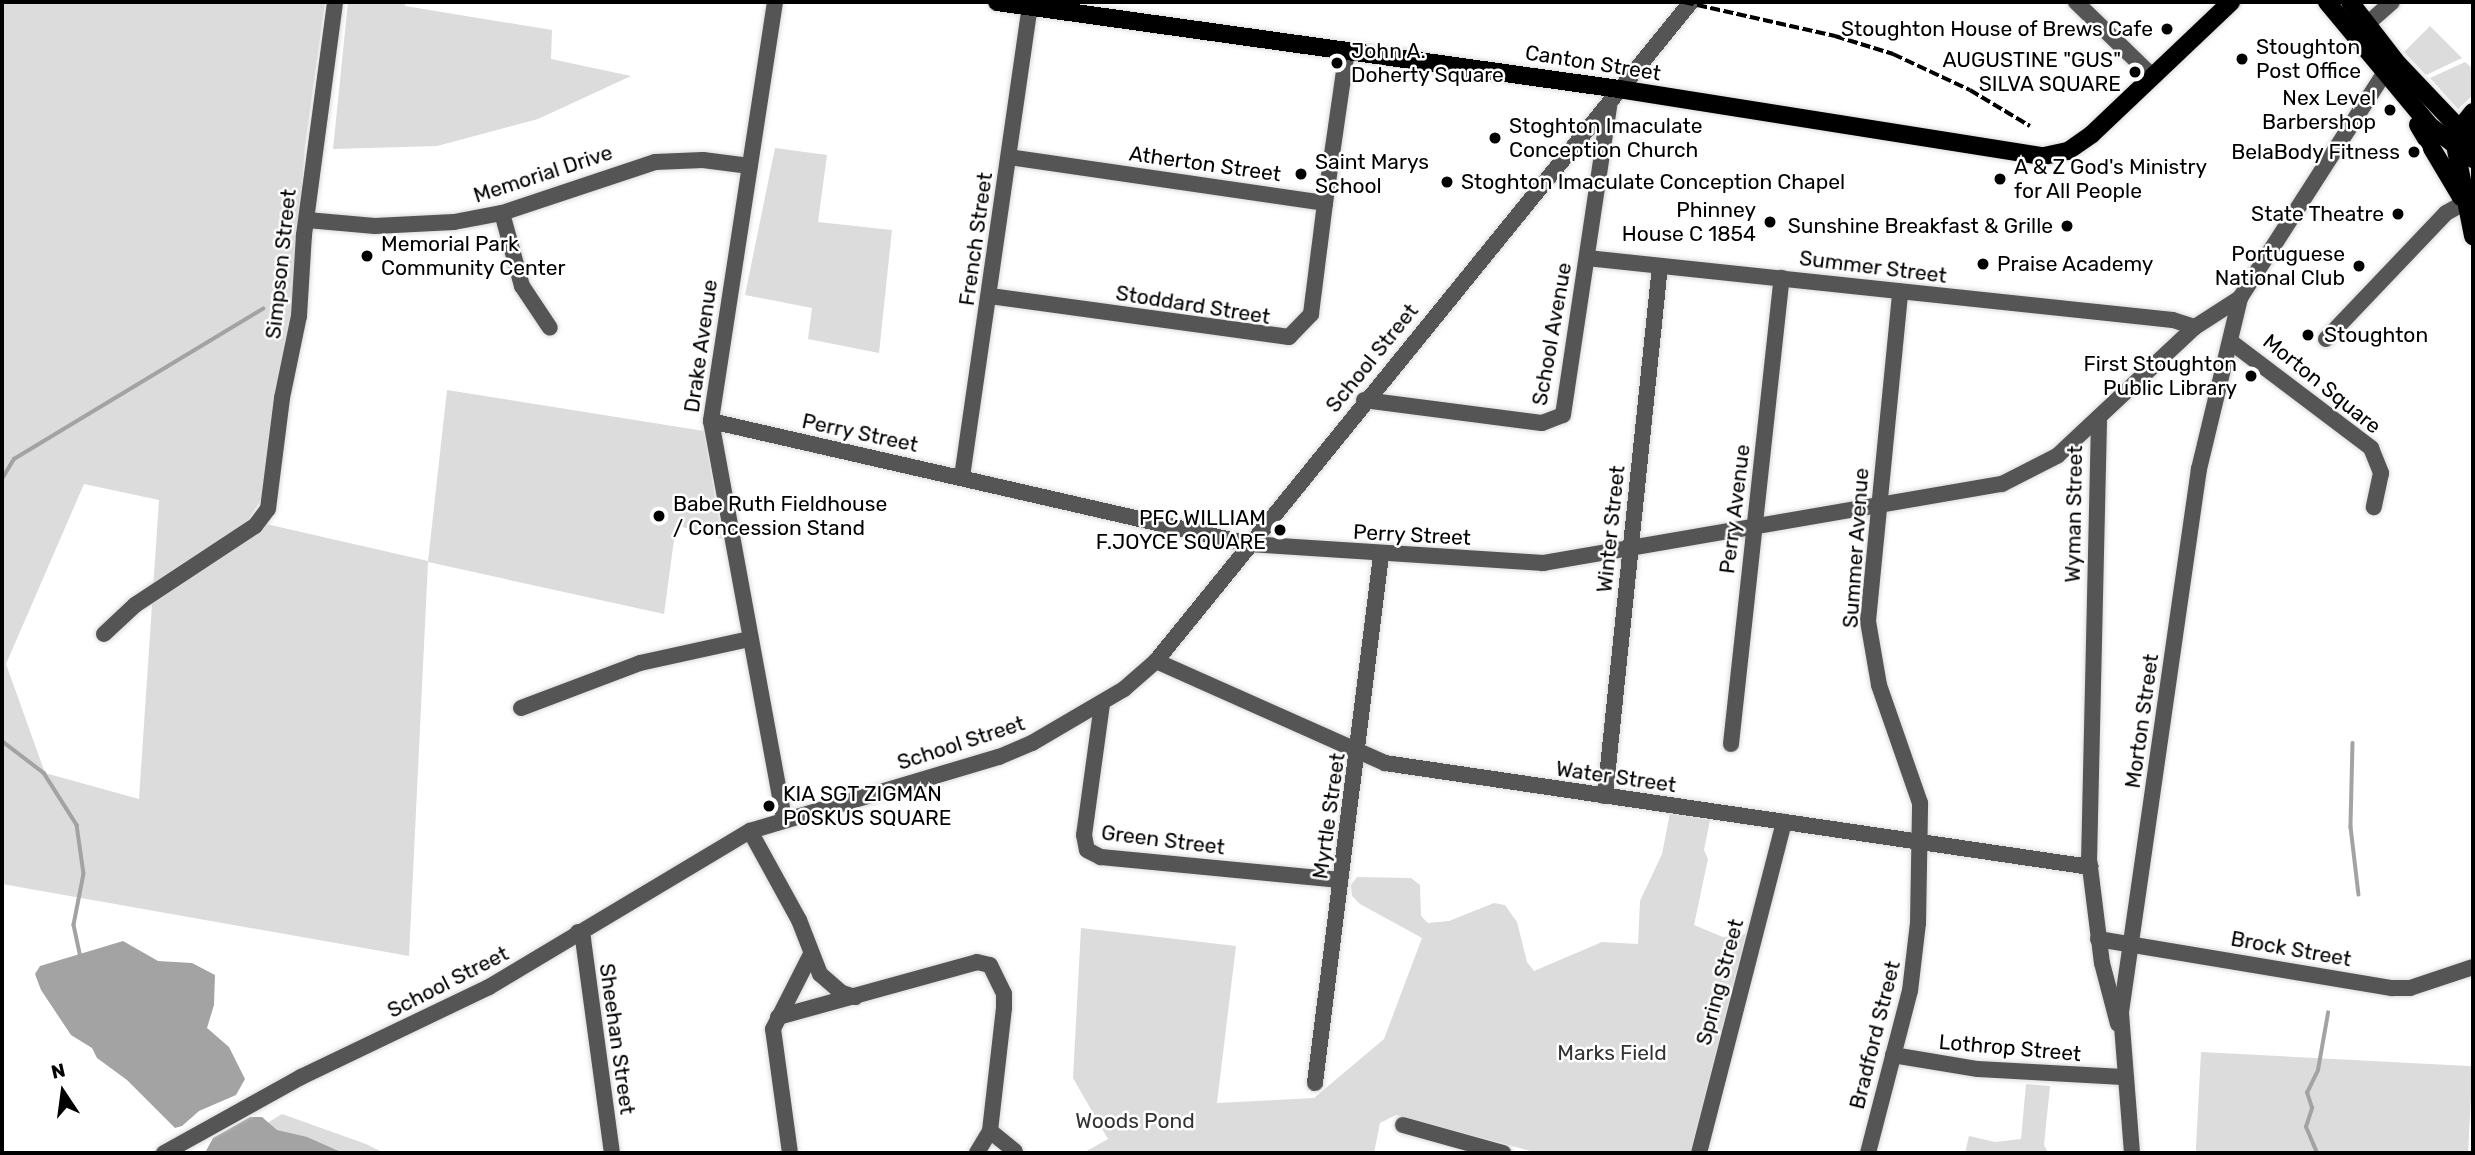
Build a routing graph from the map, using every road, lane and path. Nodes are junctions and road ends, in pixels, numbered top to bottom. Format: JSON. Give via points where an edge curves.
{"nodes":[{"id":1,"x":335,"y":2,"type":"edge"},
{"id":2,"x":775,"y":2,"type":"edge"},
{"id":3,"x":998,"y":2,"type":"edge"},
{"id":4,"x":1691,"y":2,"type":"edge"},
{"id":5,"x":2076,"y":2,"type":"edge"},
{"id":6,"x":2231,"y":2,"type":"edge"},
{"id":7,"x":2327,"y":2,"type":"edge"},
{"id":8,"x":2350,"y":2,"type":"edge"},
{"id":9,"x":1030,"y":6,"type":"junction"},
{"id":10,"x":2374,"y":18,"type":"edge"},
{"id":11,"x":1347,"y":51,"type":"junction"},
{"id":12,"x":2385,"y":72,"type":"junction"},
{"id":13,"x":2152,"y":76,"type":"junction"},
{"id":14,"x":2402,"y":93,"type":"junction"},
{"id":15,"x":1614,"y":97,"type":"junction"},
{"id":16,"x":2473,"y":112,"type":"edge"},
{"id":17,"x":2462,"y":139,"type":"edge"},
{"id":18,"x":1009,"y":157,"type":"junction"},
{"id":19,"x":2473,"y":159,"type":"edge"},
{"id":20,"x":750,"y":166,"type":"junction"},
{"id":21,"x":1325,"y":203,"type":"junction"},
{"id":22,"x":2464,"y":203,"type":"junction"},
{"id":23,"x":502,"y":213,"type":"junction"},
{"id":24,"x":307,"y":220,"type":"junction"},
{"id":25,"x":2473,"y":236,"type":"edge"},
{"id":26,"x":1587,"y":258,"type":"junction"},
{"id":27,"x":1660,"y":266,"type":"junction"},
{"id":28,"x":1782,"y":278,"type":"junction"},
{"id":29,"x":1900,"y":292,"type":"junction"},
{"id":30,"x":990,"y":296,"type":"junction"},
{"id":31,"x":2240,"y":298,"type":"junction"},
{"id":32,"x":2195,"y":327,"type":"junction"},
{"id":33,"x":550,"y":328,"type":"dead end"},
{"id":34,"x":2326,"y":339,"type":"dead end"},
{"id":35,"x":2231,"y":342,"type":"junction"},
{"id":36,"x":1364,"y":400,"type":"junction"},
{"id":37,"x":710,"y":421,"type":"junction"},
{"id":38,"x":2099,"y":421,"type":"junction"},
{"id":39,"x":962,"y":477,"type":"junction"},
{"id":40,"x":1879,"y":506,"type":"junction"},
{"id":41,"x":2374,"y":506,"type":"dead end"},
{"id":42,"x":1754,"y":526,"type":"junction"},
{"id":43,"x":1249,"y":544,"type":"junction"},
{"id":44,"x":1630,"y":548,"type":"junction"},
{"id":45,"x":1381,"y":555,"type":"junction"},
{"id":46,"x":104,"y":634,"type":"dead end"},
{"id":47,"x":749,"y":639,"type":"junction"},
{"id":48,"x":1156,"y":661,"type":"junction"},
{"id":49,"x":1102,"y":704,"type":"junction"},
{"id":50,"x":521,"y":709,"type":"dead end"},
{"id":51,"x":1731,"y":744,"type":"dead end"},
{"id":52,"x":1359,"y":754,"type":"junction"},
{"id":53,"x":1605,"y":796,"type":"junction"},
{"id":54,"x":784,"y":818,"type":"junction"},
{"id":55,"x":1784,"y":822,"type":"junction"},
{"id":56,"x":750,"y":831,"type":"junction"},
{"id":57,"x":1920,"y":842,"type":"junction"},
{"id":58,"x":2090,"y":867,"type":"junction"},
{"id":59,"x":1340,"y":880,"type":"junction"},
{"id":60,"x":578,"y":932,"type":"junction"},
{"id":61,"x":2098,"y":939,"type":"junction"},
{"id":62,"x":2132,"y":943,"type":"junction"},
{"id":63,"x":811,"y":954,"type":"junction"},
{"id":64,"x":2473,"y":967,"type":"edge"},
{"id":65,"x":855,"y":997,"type":"junction"},
{"id":66,"x":778,"y":1017,"type":"junction"},
{"id":67,"x":2120,"y":1028,"type":"junction"},
{"id":68,"x":1893,"y":1055,"type":"junction"},
{"id":69,"x":2123,"y":1077,"type":"junction"},
{"id":70,"x":1315,"y":1083,"type":"dead end"},
{"id":71,"x":1403,"y":1125,"type":"dead end"},
{"id":72,"x":990,"y":1131,"type":"junction"},
{"id":73,"x":1015,"y":1151,"type":"dead end"},
{"id":74,"x":164,"y":1153,"type":"edge"},
{"id":75,"x":612,"y":1153,"type":"edge"},
{"id":76,"x":790,"y":1153,"type":"edge"},
{"id":77,"x":977,"y":1153,"type":"edge"},
{"id":78,"x":1503,"y":1153,"type":"edge"},
{"id":79,"x":1699,"y":1153,"type":"edge"},
{"id":80,"x":1868,"y":1153,"type":"edge"},
{"id":81,"x":2132,"y":1153,"type":"edge"}],
"edges":[{"from":1,"to":24,"type":"street","name":"Simpson Street"},
{"from":2,"to":20,"type":"street","name":"Drake Avenue"},
{"from":3,"to":9,"type":"main road","name":"Canton Street"},
{"from":4,"to":15,"type":"street","name":"School Street"},
{"from":5,"to":13,"type":"street"},
{"from":6,"to":13,"type":"main road","name":"Canton Street"},
{"from":7,"to":10,"type":"main road"},
{"from":8,"to":10,"type":"main road"},
{"from":9,"to":11,"type":"main road","name":"Canton Street"},
{"from":9,"to":18,"type":"street","name":"French Street"},
{"from":10,"to":12,"type":"main road"},
{"from":10,"to":17,"type":"main road"},
{"from":11,"to":15,"type":"main road","name":"Canton Street"},
{"from":11,"to":21,"type":"street"},
{"from":12,"to":14,"type":"main road"},
{"from":12,"to":31,"type":"street","name":"Wyman Street"},
{"from":13,"to":15,"type":"main road","name":"Canton Street","via":[[2075,146],[2043,156]]},
{"from":14,"to":17,"type":"main road","via":[[2416,109]]},
{"from":14,"to":22,"type":"main road"},
{"from":15,"to":26,"type":"street","name":"School Avenue"},
{"from":15,"to":36,"type":"street","name":"School Street"},
{"from":16,"to":17,"type":"main road"},
{"from":17,"to":19,"type":"main road"},
{"from":17,"to":22,"type":"main road"},
{"from":18,"to":21,"type":"street","name":"Atherton Street"},
{"from":18,"to":30,"type":"street","name":"French Street"},
{"from":20,"to":23,"type":"street","name":"Memorial Drive","via":[[703,160],[655,162]]},
{"from":20,"to":37,"type":"street","name":"Drake Avenue"},
{"from":21,"to":30,"type":"street","name":"Stoddard Street","via":[[1311,314],[1299,332],[1289,337]]},
{"from":22,"to":25,"type":"main road"},
{"from":22,"to":34,"type":"street","via":[[2446,213]]},
{"from":23,"to":24,"type":"street","name":"Memorial Drive","via":[[411,226]]},
{"from":23,"to":33,"type":"street","via":[[522,286]]},
{"from":24,"to":46,"type":"street","name":"Simpson Street","via":[[299,316],[265,515],[135,605]]},
{"from":26,"to":27,"type":"street","name":"Summer Street"},
{"from":26,"to":36,"type":"street","name":"School Avenue","via":[[1565,408],[1559,419],[1542,423]]},
{"from":27,"to":28,"type":"street","name":"Summer Street"},
{"from":27,"to":44,"type":"street","name":"Winter Street"},
{"from":28,"to":29,"type":"street","name":"Summer Street"},
{"from":28,"to":42,"type":"street","name":"Perry Avenue"},
{"from":29,"to":32,"type":"street","name":"Summer Street","via":[[2179,321]]},
{"from":29,"to":40,"type":"street","name":"Summer Avenue"},
{"from":30,"to":39,"type":"street","name":"French Street"},
{"from":31,"to":32,"type":"street","name":"Wyman Street"},
{"from":31,"to":35,"type":"street","name":"Morton Street"},
{"from":32,"to":38,"type":"street","name":"Wyman Street"},
{"from":35,"to":41,"type":"street","name":"Morton Square","via":[[2371,448],[2381,473]]},
{"from":35,"to":62,"type":"street","name":"Morton Street","via":[[2199,469]]},
{"from":36,"to":43,"type":"street","name":"School Street"},
{"from":37,"to":39,"type":"street","name":"Perry Street"},
{"from":37,"to":47,"type":"street","name":"Drake Avenue"},
{"from":38,"to":40,"type":"street","name":"Perry Street","via":[[2057,456],[2015,481]]},
{"from":38,"to":58,"type":"street","name":"Wyman Street"},
{"from":39,"to":43,"type":"street","name":"Perry Street"},
{"from":40,"to":42,"type":"street","name":"Perry Street"},
{"from":40,"to":57,"type":"street","name":"Summer Avenue","via":[[1868,613],[1870,643],[1879,685],[1918,794]]},
{"from":42,"to":44,"type":"street","name":"Perry Street"},
{"from":42,"to":51,"type":"street","name":"Perry Avenue"},
{"from":43,"to":45,"type":"street","name":"Perry Street"},
{"from":43,"to":48,"type":"street","name":"School Street"},
{"from":44,"to":45,"type":"street","name":"Perry Street","via":[[1543,563]]},
{"from":44,"to":53,"type":"street","name":"Winter Street"},
{"from":45,"to":52,"type":"street","name":"Myrtle Street"},
{"from":47,"to":50,"type":"street","via":[[640,663]]},
{"from":47,"to":54,"type":"street","name":"Drake Avenue"},
{"from":48,"to":49,"type":"street","name":"School Street"},
{"from":48,"to":52,"type":"street","name":"Water Street"},
{"from":49,"to":54,"type":"street","name":"School Street","via":[[999,757]]},
{"from":49,"to":59,"type":"street","name":"Green Street","via":[[1084,835],[1087,850],[1101,857]]},
{"from":52,"to":53,"type":"street","name":"Water Street","via":[[1401,766]]},
{"from":52,"to":59,"type":"street","name":"Myrtle Street"},
{"from":53,"to":55,"type":"street","name":"Water Street"},
{"from":54,"to":56,"type":"street","name":"School Street"},
{"from":55,"to":57,"type":"street","name":"Water Street"},
{"from":55,"to":79,"type":"street","name":"Spring Street"},
{"from":56,"to":60,"type":"street","name":"School Street"},
{"from":56,"to":63,"type":"street","via":[[799,920]]},
{"from":57,"to":58,"type":"street","name":"Water Street"},
{"from":57,"to":68,"type":"street","name":"Bradford Street","via":[[1916,959]]},
{"from":58,"to":61,"type":"street","name":"Wyman Street"},
{"from":59,"to":70,"type":"street","name":"Myrtle Street"},
{"from":60,"to":74,"type":"street","name":"School Street","via":[[447,1009],[301,1077]]},
{"from":60,"to":75,"type":"street","name":"Sheehan Street","via":[[583,939]]},
{"from":61,"to":62,"type":"street","name":"Brock Street"},
{"from":61,"to":67,"type":"street","name":"Wyman Street"},
{"from":62,"to":64,"type":"street","name":"Brock Street","via":[[2392,988],[2410,988]]},
{"from":62,"to":67,"type":"street","name":"Morton Street"},
{"from":63,"to":65,"type":"street","via":[[830,985]]},
{"from":63,"to":66,"type":"street","via":[[800,984]]},
{"from":65,"to":66,"type":"street"},
{"from":65,"to":72,"type":"street","via":[[977,961],[990,965],[1004,1001]]},
{"from":66,"to":76,"type":"street","via":[[773,1038]]},
{"from":67,"to":69,"type":"street","name":"Morton Street"},
{"from":68,"to":69,"type":"street","name":"Lothrop Street","via":[[1978,1069]]},
{"from":68,"to":80,"type":"street","name":"Bradford Street"},
{"from":69,"to":81,"type":"street","name":"Morton Street"},
{"from":71,"to":78,"type":"street"},
{"from":72,"to":73,"type":"street"},
{"from":72,"to":77,"type":"street"}]}
